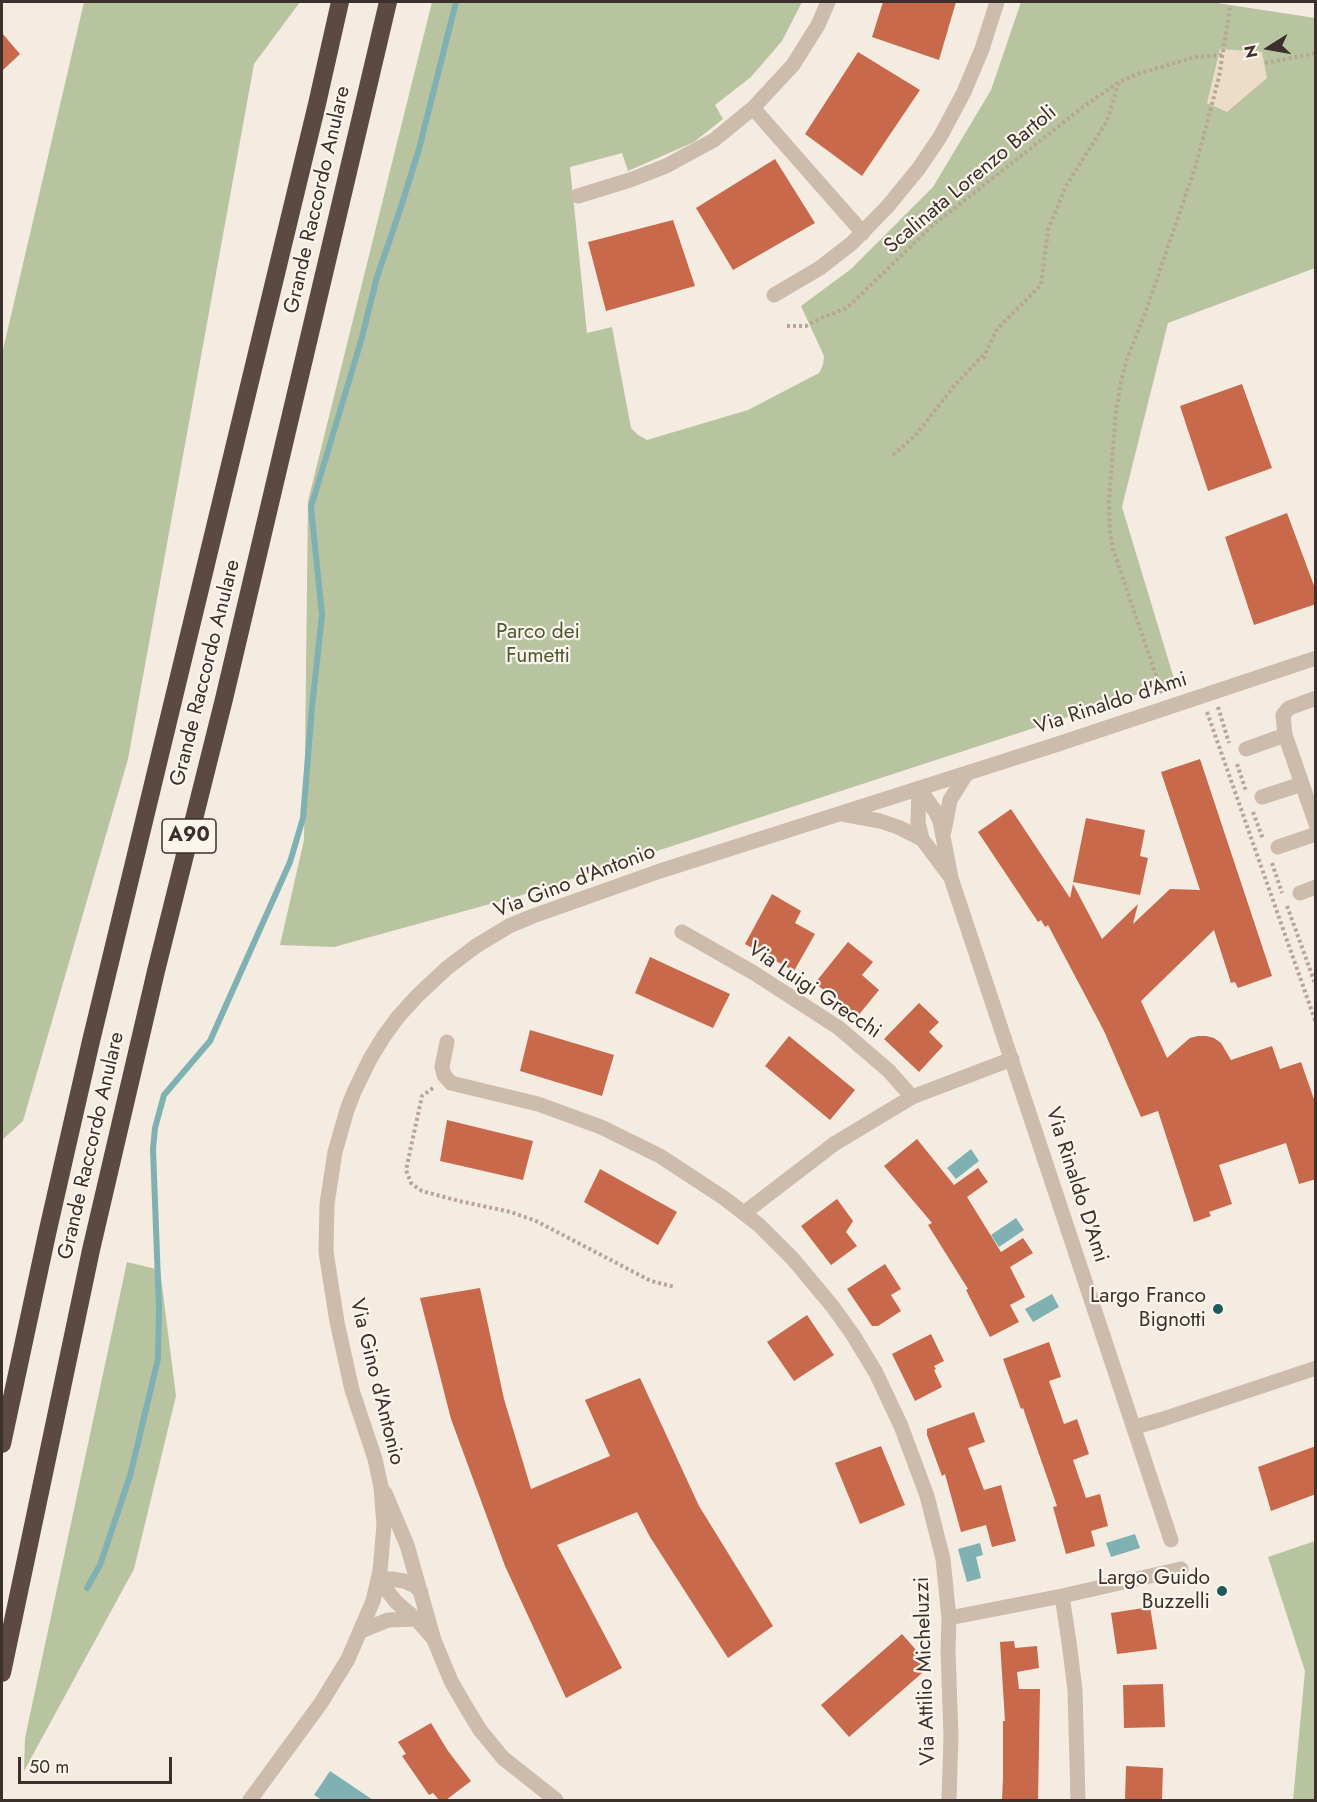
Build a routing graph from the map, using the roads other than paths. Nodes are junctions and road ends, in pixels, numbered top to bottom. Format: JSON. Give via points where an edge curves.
{"nodes":[{"id":1,"x":340,"y":2,"type":"edge"},
{"id":2,"x":388,"y":2,"type":"edge"},
{"id":3,"x":828,"y":2,"type":"edge"},
{"id":4,"x":997,"y":2,"type":"edge"},
{"id":5,"x":753,"y":108,"type":"junction"},
{"id":6,"x":578,"y":196,"type":"dead end"},
{"id":7,"x":863,"y":233,"type":"junction"},
{"id":8,"x":774,"y":296,"type":"dead end"},
{"id":9,"x":1316,"y":658,"type":"edge"},
{"id":10,"x":1316,"y":698,"type":"edge"},
{"id":11,"x":1285,"y":735,"type":"junction"},
{"id":12,"x":1246,"y":749,"type":"dead end"},
{"id":13,"x":967,"y":773,"type":"junction"},
{"id":14,"x":1302,"y":784,"type":"junction"},
{"id":15,"x":919,"y":788,"type":"junction"},
{"id":16,"x":1262,"y":797,"type":"dead end"},
{"id":17,"x":836,"y":814,"type":"junction"},
{"id":18,"x":1316,"y":824,"type":"edge"},
{"id":19,"x":944,"y":832,"type":"junction"},
{"id":20,"x":1316,"y":834,"type":"edge"},
{"id":21,"x":922,"y":839,"type":"junction"},
{"id":22,"x":1278,"y":847,"type":"dead end"},
{"id":23,"x":951,"y":878,"type":"junction"},
{"id":24,"x":1316,"y":887,"type":"edge"},
{"id":25,"x":1300,"y":893,"type":"dead end"},
{"id":26,"x":682,"y":932,"type":"dead end"},
{"id":27,"x":447,"y":1042,"type":"dead end"},
{"id":28,"x":1012,"y":1059,"type":"junction"},
{"id":29,"x":912,"y":1097,"type":"junction"},
{"id":30,"x":744,"y":1213,"type":"junction"},
{"id":31,"x":1316,"y":1368,"type":"edge"},
{"id":32,"x":1135,"y":1427,"type":"junction"},
{"id":33,"x":2,"y":1444,"type":"edge"},
{"id":34,"x":381,"y":1486,"type":"junction"},
{"id":35,"x":1171,"y":1540,"type":"dead end"},
{"id":36,"x":1181,"y":1569,"type":"dead end"},
{"id":37,"x":379,"y":1580,"type":"junction"},
{"id":38,"x":421,"y":1592,"type":"junction"},
{"id":39,"x":1062,"y":1596,"type":"junction"},
{"id":40,"x":949,"y":1618,"type":"junction"},
{"id":41,"x":416,"y":1619,"type":"junction"},
{"id":42,"x":361,"y":1631,"type":"junction"},
{"id":43,"x":434,"y":1640,"type":"junction"},
{"id":44,"x":2,"y":1673,"type":"edge"},
{"id":45,"x":250,"y":1800,"type":"edge"},
{"id":46,"x":556,"y":1800,"type":"edge"},
{"id":47,"x":949,"y":1800,"type":"edge"},
{"id":48,"x":1078,"y":1800,"type":"edge"}],
"edges":[{"from":1,"to":33,"type":"highway","name":"Grande Raccordo Anulare","number":"A90","via":[[91,1041]]},
{"from":2,"to":44,"type":"highway","name":"Grande Raccordo Anulare","number":"A90","via":[[142,1029]]},
{"from":3,"to":5,"type":"street","via":[[793,65]]},
{"from":4,"to":7,"type":"street","via":[[973,73],[940,137],[904,188]]},
{"from":5,"to":6,"type":"street","via":[[714,140],[666,166]]},
{"from":5,"to":7,"type":"street"},
{"from":7,"to":8,"type":"street","via":[[820,268]]},
{"from":9,"to":13,"type":"street","name":"Via Rinaldo d'Ami"},
{"from":10,"to":11,"type":"street","via":[[1289,708],[1283,715]]},
{"from":11,"to":12,"type":"street"},
{"from":11,"to":14,"type":"street"},
{"from":13,"to":15,"type":"street","name":"Via Rinaldo d'Ami"},
{"from":13,"to":19,"type":"street","name":"Via Rinaldo D'Ami","via":[[950,800]]},
{"from":14,"to":16,"type":"street"},
{"from":14,"to":18,"type":"street"},
{"from":15,"to":17,"type":"street","name":"Via Gino d'Antonio"},
{"from":15,"to":19,"type":"street","name":"Via Rinaldo D'Ami"},
{"from":15,"to":21,"type":"street","name":"Via Rinaldo D'Ami"},
{"from":17,"to":21,"type":"street","name":"Via Rinaldo D'Ami","via":[[880,821]]},
{"from":17,"to":34,"type":"street","name":"Via Gino d'Antonio","via":[[517,922],[447,968],[388,1031],[363,1072],[334,1152],[326,1232],[340,1342]]},
{"from":19,"to":23,"type":"street","name":"Via Rinaldo D'Ami"},
{"from":20,"to":22,"type":"street"},
{"from":21,"to":23,"type":"street","name":"Via Rinaldo D'Ami"},
{"from":23,"to":28,"type":"street","name":"Via Rinaldo D'Ami"},
{"from":24,"to":25,"type":"street"},
{"from":26,"to":29,"type":"street","name":"Via Luigi Grecchi","via":[[839,1028],[889,1071]]},
{"from":27,"to":30,"type":"street","name":"Via Attilio Micheluzzi","via":[[442,1063],[444,1075],[457,1085],[538,1104],[621,1136],[670,1162]]},
{"from":28,"to":29,"type":"street"},
{"from":28,"to":32,"type":"street","name":"Via Rinaldo D'Ami"},
{"from":29,"to":30,"type":"street","via":[[834,1144]]},
{"from":30,"to":40,"type":"street","name":"Via Attilio Micheluzzi","via":[[793,1259],[833,1307],[880,1381],[902,1426],[927,1496],[943,1559]]},
{"from":31,"to":32,"type":"street"},
{"from":32,"to":35,"type":"street","name":"Via Rinaldo D'Ami"},
{"from":34,"to":37,"type":"street","via":[[384,1536]]},
{"from":34,"to":38,"type":"street","via":[[400,1525]]},
{"from":36,"to":39,"type":"street"},
{"from":37,"to":38,"type":"street","via":[[404,1581]]},
{"from":37,"to":41,"type":"street"},
{"from":37,"to":42,"type":"street"},
{"from":38,"to":43,"type":"street"},
{"from":39,"to":40,"type":"street"},
{"from":39,"to":48,"type":"street","via":[[1075,1690]]},
{"from":40,"to":47,"type":"street","name":"Via Attilio Micheluzzi"},
{"from":41,"to":42,"type":"street","via":[[388,1620]]},
{"from":41,"to":43,"type":"street"},
{"from":42,"to":45,"type":"street","via":[[321,1703]]},
{"from":43,"to":46,"type":"street","via":[[451,1681],[480,1730],[513,1767]]}]}
